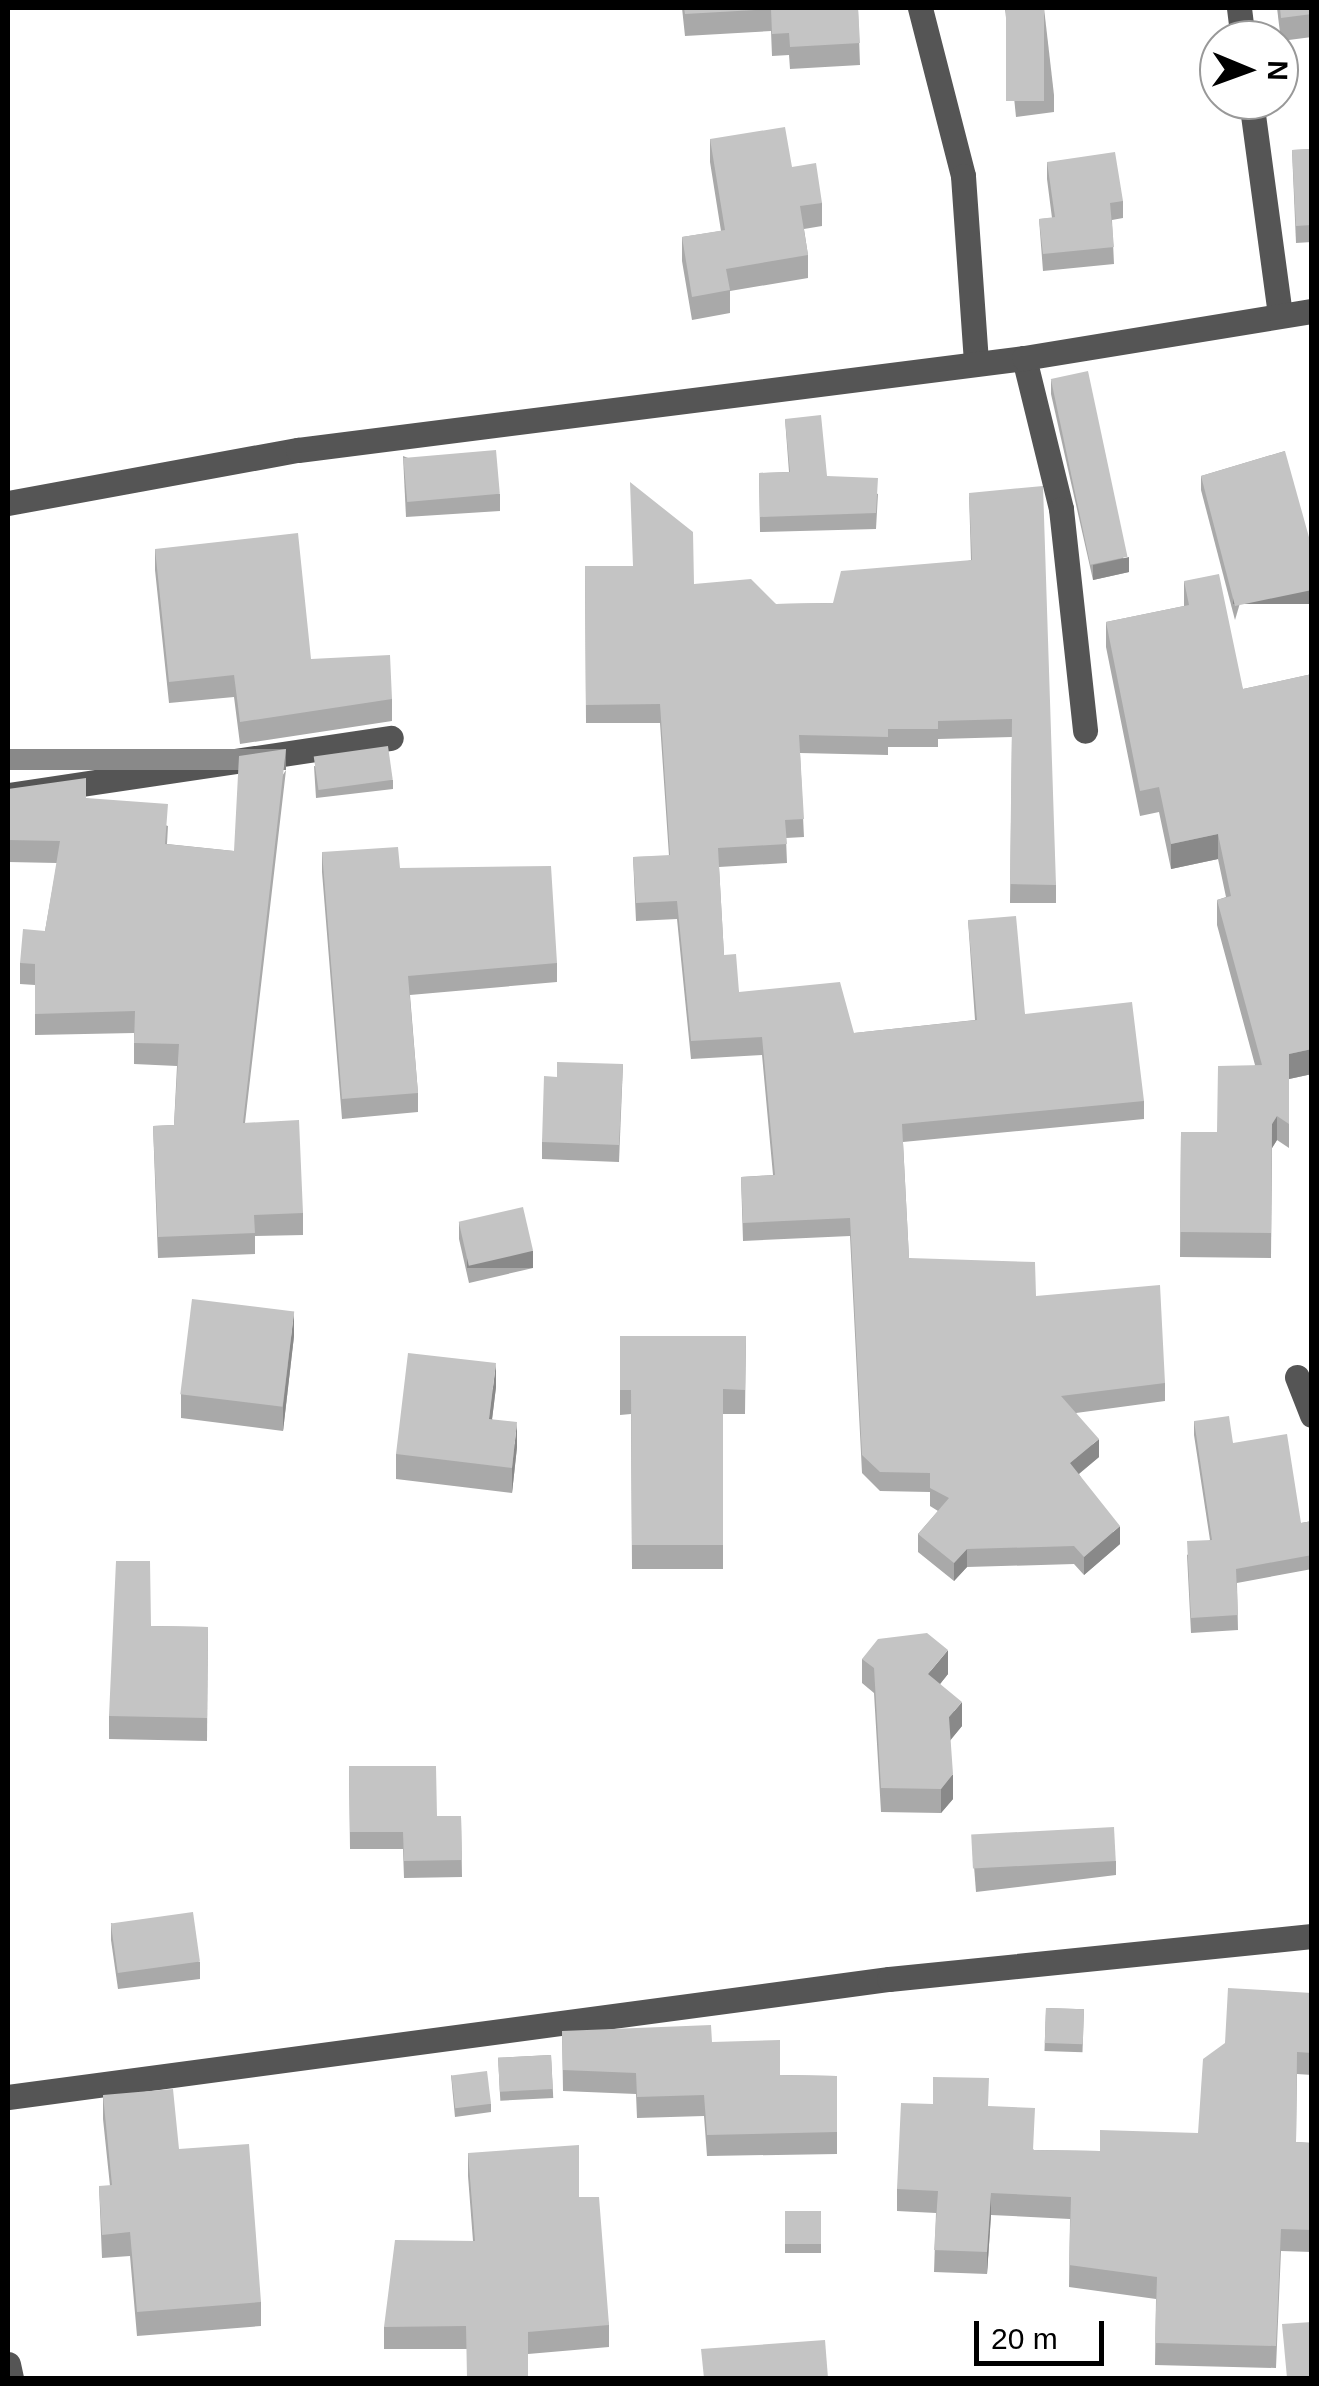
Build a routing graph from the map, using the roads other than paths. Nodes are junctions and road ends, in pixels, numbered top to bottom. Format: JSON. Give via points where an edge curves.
{"nodes":[{"id":1,"x":920,"y":8,"type":"edge"},
{"id":2,"x":1255,"y":120,"type":"edge"},
{"id":3,"x":1312,"y":310,"type":"edge"},
{"id":4,"x":1280,"y":314,"type":"junction"},
{"id":5,"x":1024,"y":358,"type":"junction"},
{"id":6,"x":976,"y":363,"type":"junction"},
{"id":7,"x":8,"y":503,"type":"edge"},
{"id":8,"x":1085,"y":732,"type":"dead end"},
{"id":9,"x":391,"y":738,"type":"dead end"},
{"id":10,"x":8,"y":794,"type":"edge"},
{"id":11,"x":1297,"y":1377,"type":"dead end"},
{"id":12,"x":1312,"y":1415,"type":"edge"},
{"id":13,"x":1312,"y":1936,"type":"edge"},
{"id":14,"x":8,"y":2098,"type":"edge"},
{"id":15,"x":8,"y":2364,"type":"edge"},
{"id":16,"x":10,"y":2378,"type":"edge"}],
"edges":[{"from":1,"to":6,"type":"street","via":[[963,176]]},
{"from":2,"to":4,"type":"street"},
{"from":3,"to":4,"type":"street"},
{"from":4,"to":5,"type":"street"},
{"from":5,"to":6,"type":"street"},
{"from":5,"to":8,"type":"street","via":[[1060,509]]},
{"from":6,"to":7,"type":"street","via":[[298,450]]},
{"from":9,"to":10,"type":"street"},
{"from":11,"to":12,"type":"street"},
{"from":13,"to":14,"type":"street","via":[[889,1979]]},
{"from":15,"to":16,"type":"street"}]}
